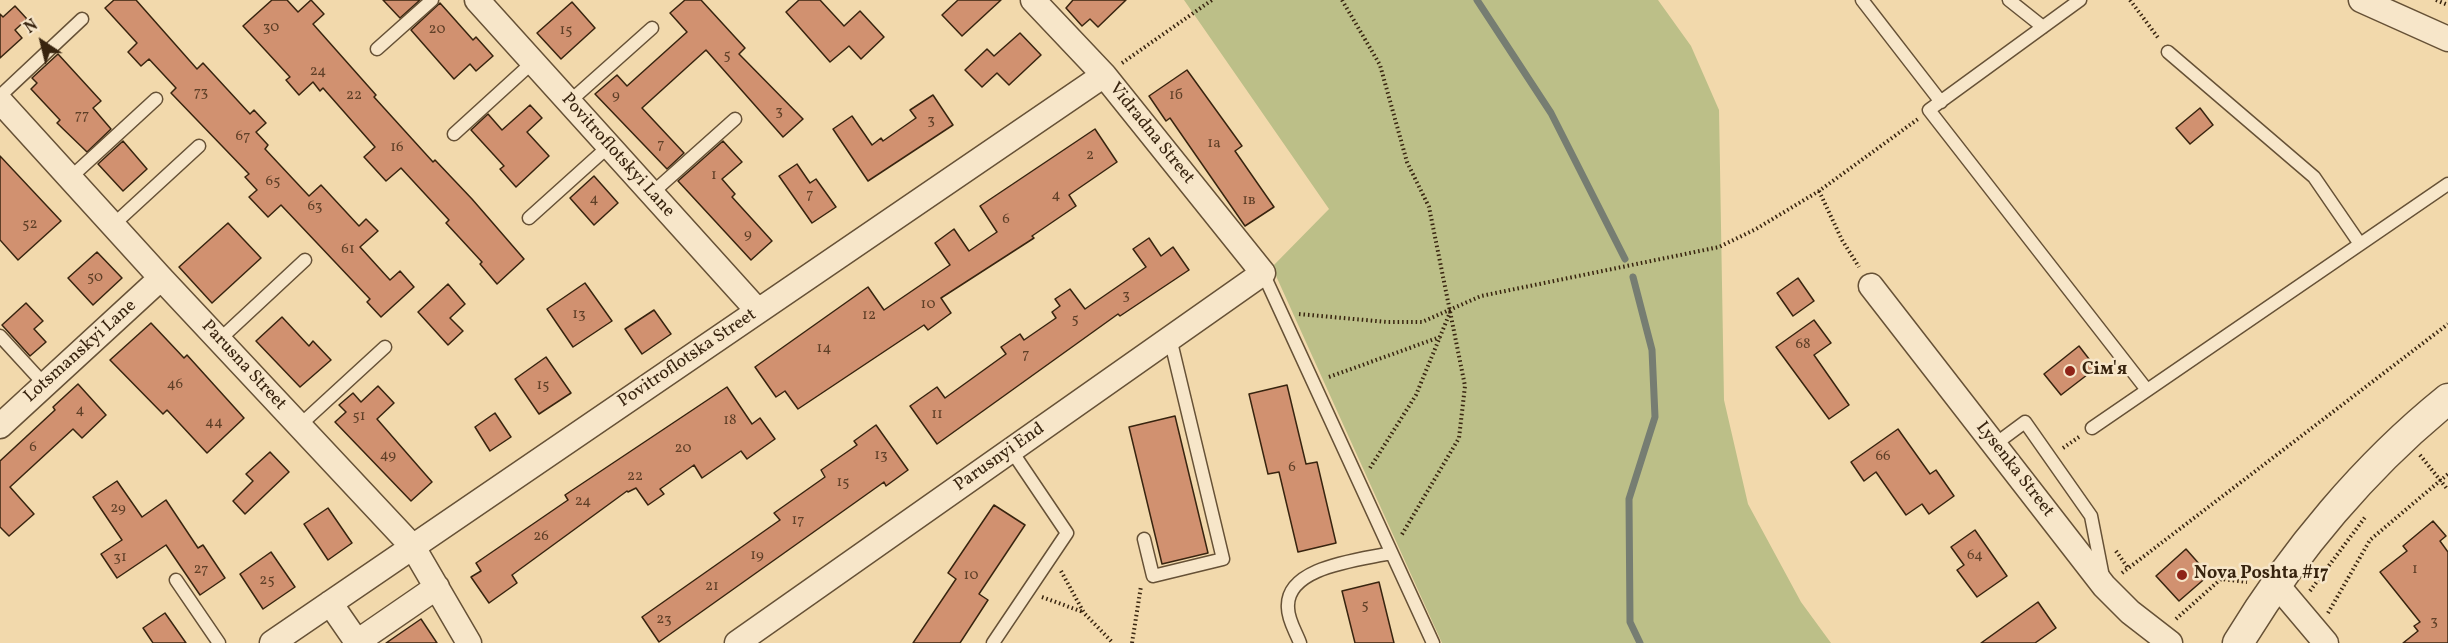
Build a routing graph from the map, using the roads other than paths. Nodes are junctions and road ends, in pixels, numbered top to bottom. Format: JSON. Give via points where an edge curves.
{"nodes":[{"id":1,"x":432,"y":0,"type":"edge"},
{"id":2,"x":1033,"y":0,"type":"edge"},
{"id":3,"x":1862,"y":0,"type":"edge"},
{"id":4,"x":2009,"y":0,"type":"edge"},
{"id":5,"x":2080,"y":0,"type":"edge"},
{"id":6,"x":2361,"y":0,"type":"edge"},
{"id":7,"x":484,"y":3,"type":"edge"},
{"id":8,"x":82,"y":19,"type":"dead end"},
{"id":9,"x":2043,"y":27,"type":"junction"},
{"id":10,"x":652,"y":28,"type":"dead end"},
{"id":11,"x":2448,"y":39,"type":"edge"},
{"id":12,"x":377,"y":49,"type":"dead end"},
{"id":13,"x":2168,"y":52,"type":"road end"},
{"id":14,"x":533,"y":62,"type":"junction"},
{"id":15,"x":1104,"y":75,"type":"junction"},
{"id":16,"x":0,"y":96,"type":"edge"},
{"id":17,"x":156,"y":99,"type":"dead end"},
{"id":18,"x":0,"y":101,"type":"edge"},
{"id":19,"x":569,"y":102,"type":"junction"},
{"id":20,"x":1941,"y":102,"type":"junction"},
{"id":21,"x":735,"y":119,"type":"dead end"},
{"id":22,"x":454,"y":134,"type":"dead end"},
{"id":23,"x":199,"y":146,"type":"dead end"},
{"id":24,"x":609,"y":146,"type":"junction"},
{"id":25,"x":70,"y":178,"type":"junction"},
{"id":26,"x":2448,"y":184,"type":"edge"},
{"id":27,"x":651,"y":194,"type":"junction"},
{"id":28,"x":529,"y":218,"type":"dead end"},
{"id":29,"x":113,"y":225,"type":"junction"},
{"id":30,"x":2360,"y":244,"type":"junction"},
{"id":31,"x":305,"y":260,"type":"dead end"},
{"id":32,"x":1263,"y":273,"type":"junction"},
{"id":33,"x":161,"y":278,"type":"junction"},
{"id":34,"x":1870,"y":286,"type":"road end"},
{"id":35,"x":758,"y":311,"type":"junction"},
{"id":36,"x":0,"y":336,"type":"edge"},
{"id":37,"x":1170,"y":338,"type":"junction"},
{"id":38,"x":219,"y":340,"type":"junction"},
{"id":39,"x":385,"y":347,"type":"dead end"},
{"id":40,"x":45,"y":385,"type":"junction"},
{"id":41,"x":2147,"y":390,"type":"junction"},
{"id":42,"x":2448,"y":399,"type":"edge"},
{"id":43,"x":300,"y":425,"type":"junction"},
{"id":44,"x":0,"y":426,"type":"edge"},
{"id":45,"x":2092,"y":428,"type":"road end"},
{"id":46,"x":1994,"y":445,"type":"junction"},
{"id":47,"x":1011,"y":450,"type":"junction"},
{"id":48,"x":1144,"y":539,"type":"dead end"},
{"id":49,"x":413,"y":547,"type":"junction"},
{"id":50,"x":1391,"y":553,"type":"junction"},
{"id":51,"x":176,"y":580,"type":"dead end"},
{"id":52,"x":2277,"y":585,"type":"junction"},
{"id":53,"x":2104,"y":586,"type":"junction"},
{"id":54,"x":437,"y":587,"type":"junction"},
{"id":55,"x":330,"y":603,"type":"junction"},
{"id":56,"x":2322,"y":638,"type":"edge"},
{"id":57,"x":2164,"y":639,"type":"edge"},
{"id":58,"x":219,"y":643,"type":"edge"},
{"id":59,"x":272,"y":643,"type":"edge"},
{"id":60,"x":469,"y":643,"type":"edge"},
{"id":61,"x":737,"y":643,"type":"edge"},
{"id":62,"x":993,"y":643,"type":"edge"},
{"id":63,"x":1300,"y":643,"type":"edge"},
{"id":64,"x":1433,"y":643,"type":"edge"},
{"id":65,"x":2238,"y":643,"type":"edge"}],
"edges":[{"from":1,"to":12,"type":"lane"},
{"from":2,"to":15,"type":"street","name":"Vidradna Street"},
{"from":3,"to":20,"type":"lane"},
{"from":4,"to":9,"type":"lane"},
{"from":5,"to":9,"type":"lane"},
{"from":6,"to":11,"type":"street"},
{"from":7,"to":14,"type":"street","name":"Povitroflotskyi Lane"},
{"from":8,"to":16,"type":"lane"},
{"from":9,"to":20,"type":"lane"},
{"from":10,"to":19,"type":"lane"},
{"from":13,"to":30,"type":"lane","via":[[2314,177]]},
{"from":14,"to":19,"type":"street","name":"Povitroflotskyi Lane"},
{"from":14,"to":22,"type":"lane"},
{"from":15,"to":32,"type":"street","name":"Vidradna Street"},
{"from":15,"to":35,"type":"street","name":"Povitroflotska Street"},
{"from":17,"to":25,"type":"lane"},
{"from":18,"to":25,"type":"street","name":"Parusna Street"},
{"from":19,"to":24,"type":"street","name":"Povitroflotskyi Lane"},
{"from":20,"to":41,"type":"lane","via":[[1929,111]]},
{"from":21,"to":27,"type":"lane"},
{"from":23,"to":29,"type":"lane"},
{"from":24,"to":27,"type":"street","name":"Povitroflotskyi Lane"},
{"from":24,"to":28,"type":"lane"},
{"from":25,"to":29,"type":"street","name":"Parusna Street"},
{"from":26,"to":30,"type":"lane"},
{"from":27,"to":35,"type":"street","name":"Povitroflotskyi Lane"},
{"from":29,"to":33,"type":"street","name":"Parusna Street"},
{"from":30,"to":41,"type":"lane"},
{"from":31,"to":38,"type":"lane"},
{"from":32,"to":37,"type":"street","name":"Parusnyi End"},
{"from":32,"to":50,"type":"lane"},
{"from":33,"to":38,"type":"street","name":"Parusna Street"},
{"from":33,"to":40,"type":"street","name":"Lotsmanskyi Lane"},
{"from":34,"to":46,"type":"street","name":"Lysenka Street"},
{"from":35,"to":49,"type":"street","name":"Povitroflotska Street"},
{"from":36,"to":40,"type":"lane"},
{"from":37,"to":47,"type":"street","name":"Parusnyi End"},
{"from":37,"to":48,"type":"lane","via":[[1223,559],[1153,576]]},
{"from":38,"to":43,"type":"street","name":"Parusna Street"},
{"from":39,"to":43,"type":"lane"},
{"from":40,"to":44,"type":"street","name":"Lotsmanskyi Lane"},
{"from":41,"to":45,"type":"lane"},
{"from":42,"to":52,"type":"street","via":[[2404,434],[2366,472]]},
{"from":43,"to":49,"type":"street","name":"Parusna Street"},
{"from":46,"to":53,"type":"street","name":"Lysenka Street"},
{"from":46,"to":53,"type":"lane","via":[[2025,422],[2091,516]]},
{"from":47,"to":61,"type":"street","name":"Parusnyi End"},
{"from":47,"to":62,"type":"lane","via":[[1067,533]]},
{"from":49,"to":54,"type":"street","name":"Parusna Street"},
{"from":49,"to":55,"type":"street","name":"Povitroflotska Street"},
{"from":50,"to":63,"type":"lane","via":[[1302,577],[1289,594],[1287,605]]},
{"from":50,"to":64,"type":"lane"},
{"from":51,"to":58,"type":"lane"},
{"from":52,"to":56,"type":"street"},
{"from":52,"to":65,"type":"street"},
{"from":53,"to":57,"type":"street","name":"Lysenka Street"},
{"from":54,"to":55,"type":"street","via":[[357,642]]},
{"from":54,"to":60,"type":"street","name":"Parusna Street"},
{"from":55,"to":59,"type":"street","name":"Povitroflotska Street"}]}
